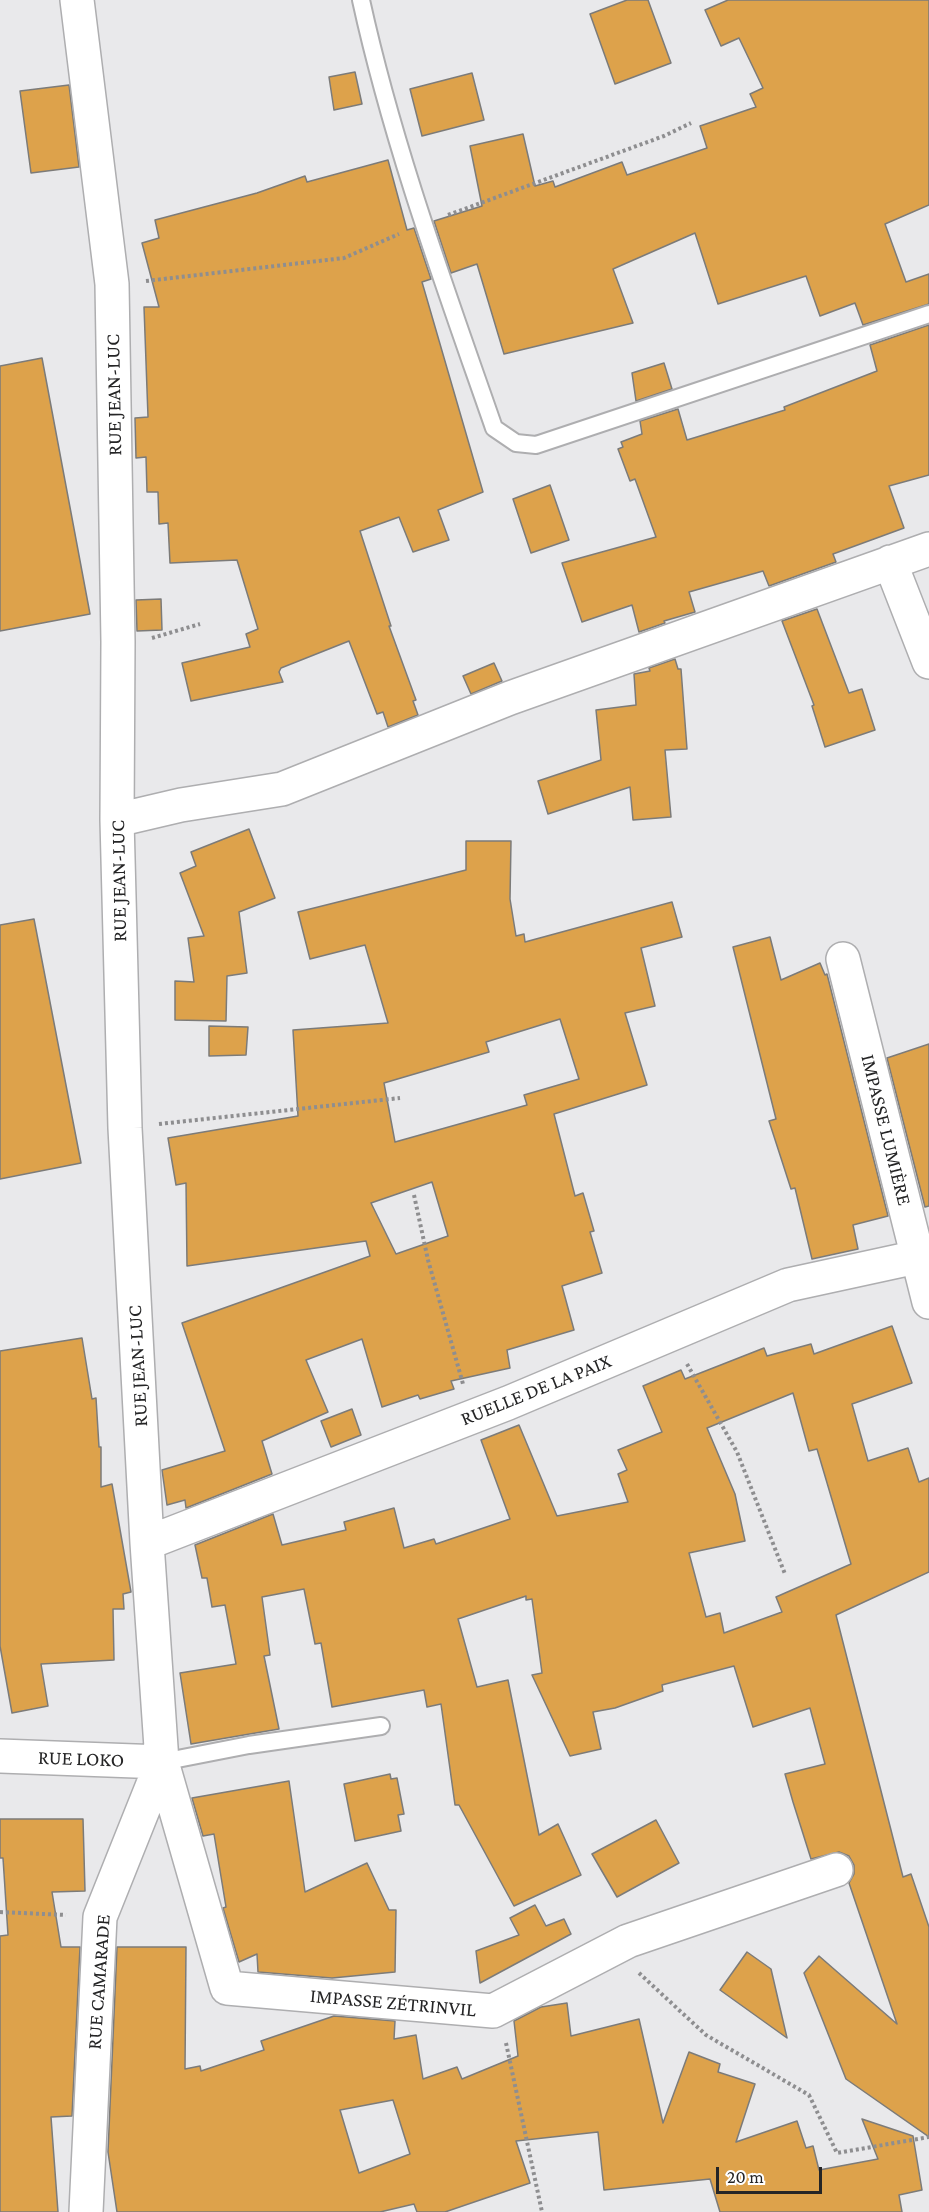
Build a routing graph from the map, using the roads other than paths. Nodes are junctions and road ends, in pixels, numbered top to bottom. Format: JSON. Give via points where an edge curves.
{"nodes":[{"id":1,"x":77,"y":0,"type":"edge"},
{"id":2,"x":361,"y":0,"type":"edge"},
{"id":3,"x":929,"y":314,"type":"edge"},
{"id":4,"x":929,"y":549,"type":"edge"},
{"id":5,"x":890,"y":562,"type":"junction"},
{"id":6,"x":929,"y":662,"type":"edge"},
{"id":7,"x":117,"y":820,"type":"junction"},
{"id":8,"x":843,"y":959,"type":"dead end"},
{"id":9,"x":923,"y":1255,"type":"edge"},
{"id":10,"x":929,"y":1302,"type":"edge"},
{"id":11,"x":147,"y":1543,"type":"junction"},
{"id":12,"x":381,"y":1726,"type":"dead end"},
{"id":13,"x":0,"y":1756,"type":"edge"},
{"id":14,"x":162,"y":1762,"type":"junction"},
{"id":15,"x":836,"y":1870,"type":"dead end"},
{"id":16,"x":86,"y":2212,"type":"edge"}],
"edges":[{"from":1,"to":7,"type":"street","name":"RUE JEAN-LUC","via":[[112,284]]},
{"from":2,"to":3,"type":"lane","via":[[377,74],[494,428],[516,443],[536,446]]},
{"from":4,"to":5,"type":"street"},
{"from":5,"to":6,"type":"street"},
{"from":5,"to":7,"type":"street","via":[[510,698],[282,789]]},
{"from":7,"to":11,"type":"street","name":"RUE JEAN-LUC","via":[[125,1128]]},
{"from":8,"to":9,"type":"street","name":"IMPASSE LUMIÈRE"},
{"from":9,"to":10,"type":"street","name":"IMPASSE LUMIÈRE"},
{"from":9,"to":11,"type":"street","name":"RUELLE DE LA PAIX","via":[[788,1286],[472,1417]]},
{"from":11,"to":14,"type":"street","name":"RUE JEAN-LUC"},
{"from":12,"to":14,"type":"lane"},
{"from":13,"to":14,"type":"street","name":"RUE LOKO"},
{"from":14,"to":15,"type":"street","name":"IMPASSE ZÉTRINVIL","via":[[227,1988],[493,2011],[628,1941]]},
{"from":14,"to":16,"type":"street","name":"RUE CAMARADE","via":[[99,1917]]}]}
